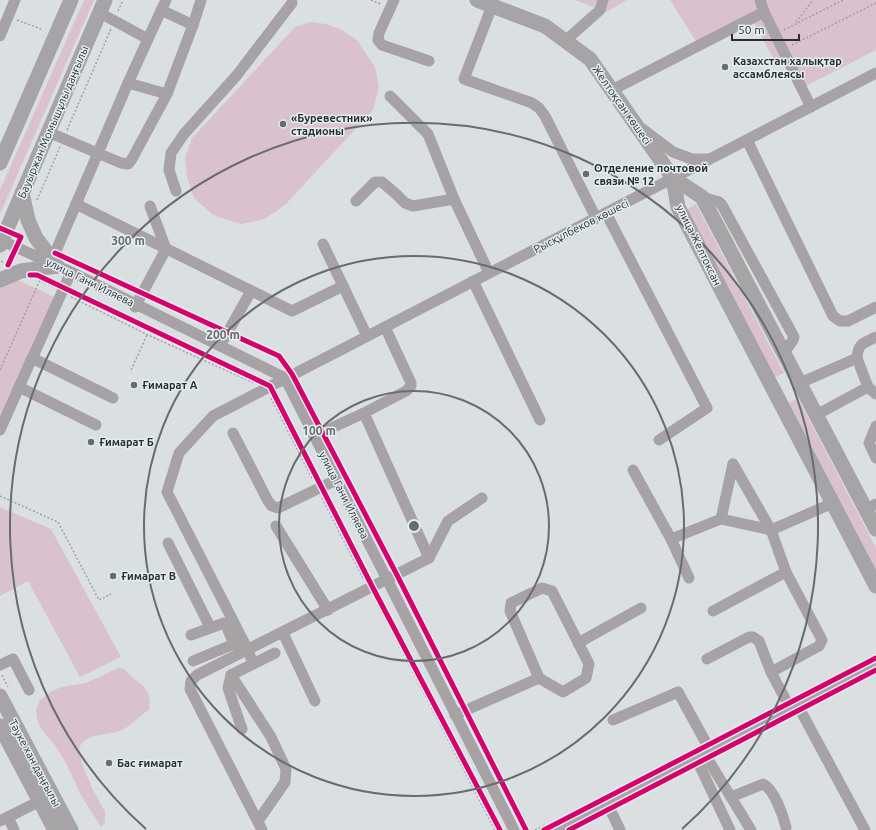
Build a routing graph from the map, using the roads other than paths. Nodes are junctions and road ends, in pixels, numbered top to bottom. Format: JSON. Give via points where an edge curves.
{"nodes":[{"id":1,"x":15,"y":0,"type":"edge"},
{"id":2,"x":71,"y":0,"type":"edge"},
{"id":3,"x":201,"y":0,"type":"edge"},
{"id":4,"x":394,"y":0,"type":"edge"},
{"id":5,"x":477,"y":0,"type":"edge"},
{"id":6,"x":604,"y":0,"type":"edge"},
{"id":7,"x":760,"y":0,"type":"edge"},
{"id":8,"x":290,"y":1,"type":"edge"},
{"id":9,"x":164,"y":5,"type":"edge"},
{"id":10,"x":103,"y":6,"type":"edge"},
{"id":11,"x":492,"y":6,"type":"junction"},
{"id":12,"x":764,"y":12,"type":"junction"},
{"id":13,"x":193,"y":25,"type":"junction"},
{"id":14,"x":0,"y":36,"type":"edge"},
{"id":15,"x":148,"y":39,"type":"junction"},
{"id":16,"x":565,"y":41,"type":"junction"},
{"id":17,"x":428,"y":61,"type":"dead end"},
{"id":18,"x":876,"y":73,"type":"edge"},
{"id":19,"x":128,"y":82,"type":"junction"},
{"id":20,"x":612,"y":90,"type":"junction"},
{"id":21,"x":167,"y":94,"type":"junction"},
{"id":22,"x":390,"y":96,"type":"dead end"},
{"id":23,"x":811,"y":107,"type":"junction"},
{"id":24,"x":635,"y":124,"type":"junction"},
{"id":25,"x":48,"y":132,"type":"junction"},
{"id":26,"x":747,"y":140,"type":"junction"},
{"id":27,"x":98,"y":153,"type":"junction"},
{"id":28,"x":712,"y":159,"type":"junction"},
{"id":29,"x":0,"y":163,"type":"edge"},
{"id":30,"x":673,"y":178,"type":"junction"},
{"id":31,"x":176,"y":191,"type":"dead end"},
{"id":32,"x":22,"y":193,"type":"junction"},
{"id":33,"x":454,"y":199,"type":"junction"},
{"id":34,"x":356,"y":201,"type":"dead end"},
{"id":35,"x":76,"y":204,"type":"junction"},
{"id":36,"x":150,"y":206,"type":"dead end"},
{"id":37,"x":601,"y":216,"type":"junction"},
{"id":38,"x":1,"y":242,"type":"edge"},
{"id":39,"x":323,"y":244,"type":"dead end"},
{"id":40,"x":166,"y":249,"type":"junction"},
{"id":41,"x":60,"y":266,"type":"junction"},
{"id":42,"x":489,"y":273,"type":"junction"},
{"id":43,"x":0,"y":280,"type":"edge"},
{"id":44,"x":473,"y":281,"type":"junction"},
{"id":45,"x":344,"y":286,"type":"junction"},
{"id":46,"x":251,"y":291,"type":"junction"},
{"id":47,"x":136,"y":306,"type":"junction"},
{"id":48,"x":876,"y":307,"type":"edge"},
{"id":49,"x":385,"y":326,"type":"junction"},
{"id":50,"x":366,"y":336,"type":"junction"},
{"id":51,"x":876,"y":337,"type":"edge"},
{"id":52,"x":220,"y":346,"type":"junction"},
{"id":53,"x":857,"y":358,"type":"junction"},
{"id":54,"x":31,"y":360,"type":"junction"},
{"id":55,"x":285,"y":378,"type":"junction"},
{"id":56,"x":800,"y":383,"type":"junction"},
{"id":57,"x":19,"y":387,"type":"junction"},
{"id":58,"x":872,"y":390,"type":"edge"},
{"id":59,"x":776,"y":395,"type":"junction"},
{"id":60,"x":113,"y":398,"type":"dead end"},
{"id":61,"x":364,"y":413,"type":"junction"},
{"id":62,"x":816,"y":415,"type":"junction"},
{"id":63,"x":540,"y":420,"type":"dead end"},
{"id":64,"x":96,"y":425,"type":"dead end"},
{"id":65,"x":876,"y":426,"type":"edge"},
{"id":66,"x":0,"y":430,"type":"edge"},
{"id":67,"x":233,"y":433,"type":"dead end"},
{"id":68,"x":314,"y":436,"type":"junction"},
{"id":69,"x":659,"y":440,"type":"dead end"},
{"id":70,"x":876,"y":458,"type":"edge"},
{"id":71,"x":633,"y":470,"type":"dead end"},
{"id":72,"x":336,"y":480,"type":"junction"},
{"id":73,"x":482,"y":498,"type":"dead end"},
{"id":74,"x":833,"y":504,"type":"junction"},
{"id":75,"x":871,"y":506,"type":"edge"},
{"id":76,"x":721,"y":519,"type":"junction"},
{"id":77,"x":276,"y":526,"type":"dead end"},
{"id":78,"x":876,"y":529,"type":"edge"},
{"id":79,"x":771,"y":530,"type":"junction"},
{"id":80,"x":671,"y":539,"type":"junction"},
{"id":81,"x":168,"y":543,"type":"dead end"},
{"id":82,"x":429,"y":558,"type":"junction"},
{"id":83,"x":786,"y":572,"type":"junction"},
{"id":84,"x":689,"y":578,"type":"dead end"},
{"id":85,"x":387,"y":580,"type":"junction"},
{"id":86,"x":876,"y":586,"type":"edge"},
{"id":87,"x":641,"y":608,"type":"dead end"},
{"id":88,"x":328,"y":610,"type":"junction"},
{"id":89,"x":713,"y":611,"type":"dead end"},
{"id":90,"x":210,"y":627,"type":"junction"},
{"id":91,"x":283,"y":633,"type":"junction"},
{"id":92,"x":191,"y":635,"type":"dead end"},
{"id":93,"x":578,"y":643,"type":"junction"},
{"id":94,"x":234,"y":644,"type":"junction"},
{"id":95,"x":248,"y":650,"type":"junction"},
{"id":96,"x":275,"y":653,"type":"dead end"},
{"id":97,"x":707,"y":659,"type":"dead end"},
{"id":98,"x":193,"y":661,"type":"dead end"},
{"id":99,"x":876,"y":663,"type":"edge"},
{"id":100,"x":253,"y":664,"type":"junction"},
{"id":101,"x":0,"y":665,"type":"edge"},
{"id":102,"x":771,"y":672,"type":"junction"},
{"id":103,"x":231,"y":675,"type":"junction"},
{"id":104,"x":539,"y":678,"type":"junction"},
{"id":105,"x":29,"y":690,"type":"dead end"},
{"id":106,"x":0,"y":696,"type":"edge"},
{"id":107,"x":315,"y":701,"type":"dead end"},
{"id":108,"x":793,"y":706,"type":"junction"},
{"id":109,"x":456,"y":715,"type":"junction"},
{"id":110,"x":613,"y":720,"type":"dead end"},
{"id":111,"x":0,"y":726,"type":"edge"},
{"id":112,"x":242,"y":729,"type":"dead end"},
{"id":113,"x":703,"y":754,"type":"junction"},
{"id":114,"x":731,"y":797,"type":"junction"},
{"id":115,"x":40,"y":800,"type":"junction"},
{"id":116,"x":607,"y":803,"type":"junction"},
{"id":117,"x":4,"y":819,"type":"edge"},
{"id":118,"x":260,"y":825,"type":"edge"},
{"id":119,"x":554,"y":828,"type":"edge"},
{"id":120,"x":785,"y":829,"type":"edge"},
{"id":121,"x":14,"y":830,"type":"edge"},
{"id":122,"x":55,"y":830,"type":"edge"},
{"id":123,"x":70,"y":830,"type":"edge"},
{"id":124,"x":514,"y":830,"type":"edge"},
{"id":125,"x":620,"y":830,"type":"edge"},
{"id":126,"x":730,"y":830,"type":"edge"},
{"id":127,"x":751,"y":830,"type":"edge"},
{"id":128,"x":864,"y":830,"type":"edge"}],
"edges":[{"from":1,"to":14,"type":"street"},
{"from":2,"to":29,"type":"main road"},
{"from":3,"to":13,"type":"street"},
{"from":4,"to":17,"type":"street","via":[[378,40],[382,45]]},
{"from":5,"to":11,"type":"main road","name":"Желтоқсан көшесі"},
{"from":6,"to":16,"type":"street","via":[[600,10]]},
{"from":7,"to":12,"type":"street"},
{"from":8,"to":31,"type":"street","via":[[237,75],[171,152],[169,170]]},
{"from":9,"to":13,"type":"street"},
{"from":9,"to":15,"type":"street"},
{"from":10,"to":15,"type":"street","via":[[114,21]]},
{"from":10,"to":25,"type":"main road","name":"Бауыржан Момышұлы даңғылы"},
{"from":11,"to":16,"type":"main road","name":"Желтоқсан көшесі","via":[[545,26]]},
{"from":11,"to":37,"type":"street","via":[[464,79],[532,103],[539,108]]},
{"from":12,"to":20,"type":"street"},
{"from":12,"to":23,"type":"street"},
{"from":13,"to":21,"type":"street"},
{"from":15,"to":19,"type":"street"},
{"from":16,"to":20,"type":"main road","name":"Желтоқсан көшесі","via":[[590,59]]},
{"from":18,"to":23,"type":"street","name":"Рысқұлбеков көшесі"},
{"from":19,"to":21,"type":"street"},
{"from":19,"to":27,"type":"street"},
{"from":20,"to":24,"type":"main road","name":"Желтоқсан көшесі"},
{"from":21,"to":27,"type":"street","via":[[128,164]]},
{"from":22,"to":33,"type":"street","via":[[428,134]]},
{"from":23,"to":26,"type":"street","name":"Рысқұлбеков көшесі"},
{"from":24,"to":28,"type":"street","via":[[673,152],[692,158]]},
{"from":24,"to":30,"type":"main road","name":"Желтоқсан көшесі"},
{"from":25,"to":27,"type":"street"},
{"from":25,"to":32,"type":"main road","name":"Бауыржан Момышұлы даңғылы"},
{"from":26,"to":28,"type":"street","name":"Рысқұлбеков көшесі"},
{"from":26,"to":48,"type":"street","via":[[834,316],[840,321],[848,321]]},
{"from":27,"to":35,"type":"street"},
{"from":28,"to":30,"type":"street","name":"Рысқұлбеков көшесі"},
{"from":30,"to":37,"type":"street","name":"Рысқұлбеков көшесі"},
{"from":30,"to":56,"type":"main road","name":"улица Желтоксан","via":[[702,197]]},
{"from":30,"to":59,"type":"main road","name":"улица Желтоксан","via":[[678,207]]},
{"from":32,"to":38,"type":"main road","name":"Бауыржан Момышұлы даңғылы"},
{"from":32,"to":41,"type":"main road","via":[[28,220],[36,238]]},
{"from":33,"to":34,"type":"street","via":[[413,206],[405,203],[382,182],[375,182]]},
{"from":33,"to":42,"type":"street"},
{"from":35,"to":40,"type":"street"},
{"from":35,"to":41,"type":"street"},
{"from":36,"to":40,"type":"street"},
{"from":37,"to":42,"type":"street","name":"Рысқұлбеков көшесі"},
{"from":37,"to":69,"type":"street","via":[[707,408]]},
{"from":38,"to":41,"type":"street","name":"улица Гани Иляева"},
{"from":39,"to":45,"type":"street"},
{"from":40,"to":46,"type":"street"},
{"from":40,"to":47,"type":"street"},
{"from":41,"to":43,"type":"main road","via":[[21,271]]},
{"from":41,"to":47,"type":"street","name":"улица Гани Иляева"},
{"from":41,"to":54,"type":"street","via":[[62,290]]},
{"from":42,"to":44,"type":"street","name":"Рысқұлбеков көшесі"},
{"from":44,"to":49,"type":"street","name":"Рысқұлбеков көшесі"},
{"from":44,"to":63,"type":"street"},
{"from":45,"to":46,"type":"street","via":[[292,311]]},
{"from":45,"to":50,"type":"street"},
{"from":46,"to":52,"type":"street"},
{"from":47,"to":52,"type":"street","name":"улица Гани Иляева"},
{"from":49,"to":50,"type":"street","name":"Рысқұлбеков көшесі"},
{"from":49,"to":61,"type":"street","via":[[412,383],[406,391]]},
{"from":50,"to":55,"type":"street","name":"Рысқұлбеков көшесі"},
{"from":51,"to":53,"type":"street","via":[[860,345],[857,349]]},
{"from":52,"to":55,"type":"street","name":"улица Гани Иляева"},
{"from":53,"to":56,"type":"street"},
{"from":53,"to":58,"type":"street"},
{"from":54,"to":57,"type":"street"},
{"from":54,"to":60,"type":"street","via":[[32,358]]},
{"from":55,"to":68,"type":"street","name":"улица Гани Иляева"},
{"from":55,"to":95,"type":"street","name":"Рысқұлбеков көшесі","via":[[213,416],[179,452],[167,492]]},
{"from":56,"to":59,"type":"main road"},
{"from":56,"to":62,"type":"main road","name":"улица Желтоксан"},
{"from":57,"to":64,"type":"street"},
{"from":57,"to":66,"type":"street"},
{"from":58,"to":62,"type":"street"},
{"from":59,"to":74,"type":"main road","name":"улица Желтоксан"},
{"from":61,"to":68,"type":"street"},
{"from":61,"to":82,"type":"street"},
{"from":62,"to":75,"type":"main road","name":"улица Желтоксан"},
{"from":65,"to":70,"type":"street","via":[[869,443]]},
{"from":67,"to":72,"type":"street","via":[[272,506],[278,508]]},
{"from":68,"to":72,"type":"street","name":"улица Гани Иляева"},
{"from":71,"to":80,"type":"street"},
{"from":72,"to":85,"type":"street","name":"улица Гани Иляева"},
{"from":73,"to":82,"type":"street","via":[[448,521]]},
{"from":74,"to":79,"type":"street"},
{"from":74,"to":86,"type":"main road","name":"улица Желтоксан"},
{"from":75,"to":78,"type":"main road","name":"улица Желтоксан"},
{"from":76,"to":79,"type":"street"},
{"from":76,"to":79,"type":"street","via":[[733,464]]},
{"from":76,"to":80,"type":"street"},
{"from":77,"to":88,"type":"street"},
{"from":79,"to":83,"type":"street"},
{"from":80,"to":84,"type":"street"},
{"from":81,"to":90,"type":"street"},
{"from":82,"to":85,"type":"street"},
{"from":83,"to":89,"type":"street"},
{"from":83,"to":102,"type":"street","via":[[822,640],[819,646]]},
{"from":85,"to":88,"type":"street"},
{"from":85,"to":109,"type":"street","name":"улица Гани Иляева"},
{"from":87,"to":93,"type":"street"},
{"from":88,"to":91,"type":"street"},
{"from":90,"to":92,"type":"street"},
{"from":90,"to":94,"type":"street","via":[[224,623]]},
{"from":91,"to":95,"type":"street"},
{"from":91,"to":107,"type":"street"},
{"from":93,"to":104,"type":"street","via":[[589,664],[586,678],[563,692]]},
{"from":93,"to":104,"type":"street","via":[[552,591],[542,588],[511,603],[510,611]]},
{"from":94,"to":95,"type":"street"},
{"from":94,"to":98,"type":"street"},
{"from":95,"to":100,"type":"street","name":"Рысқұлбеков көшесі"},
{"from":95,"to":118,"type":"street","via":[[197,675],[191,681],[190,689]]},
{"from":96,"to":100,"type":"street"},
{"from":97,"to":102,"type":"street","via":[[749,637],[754,637]]},
{"from":99,"to":108,"type":"main road"},
{"from":100,"to":103,"type":"street"},
{"from":101,"to":105,"type":"street","via":[[13,659]]},
{"from":102,"to":108,"type":"street"},
{"from":103,"to":112,"type":"street","via":[[228,688]]},
{"from":103,"to":118,"type":"street","via":[[271,737],[286,770],[285,782]]},
{"from":104,"to":109,"type":"street"},
{"from":106,"to":123,"type":"main road","name":"Тәуке хан даңғылы"},
{"from":108,"to":113,"type":"main road"},
{"from":108,"to":128,"type":"street"},
{"from":109,"to":124,"type":"street","name":"улица Гани Иляева"},
{"from":110,"to":113,"type":"street","via":[[678,692]]},
{"from":111,"to":115,"type":"main road","name":"Тәуке хан даңғылы"},
{"from":113,"to":114,"type":"street"},
{"from":113,"to":116,"type":"main road"},
{"from":113,"to":126,"type":"street"},
{"from":114,"to":120,"type":"street","via":[[766,785],[771,790]]},
{"from":114,"to":127,"type":"street"},
{"from":115,"to":117,"type":"street"},
{"from":115,"to":122,"type":"main road","name":"Тәуке хан даңғылы"},
{"from":116,"to":119,"type":"main road"},
{"from":116,"to":125,"type":"street"},
{"from":117,"to":121,"type":"street"}]}
